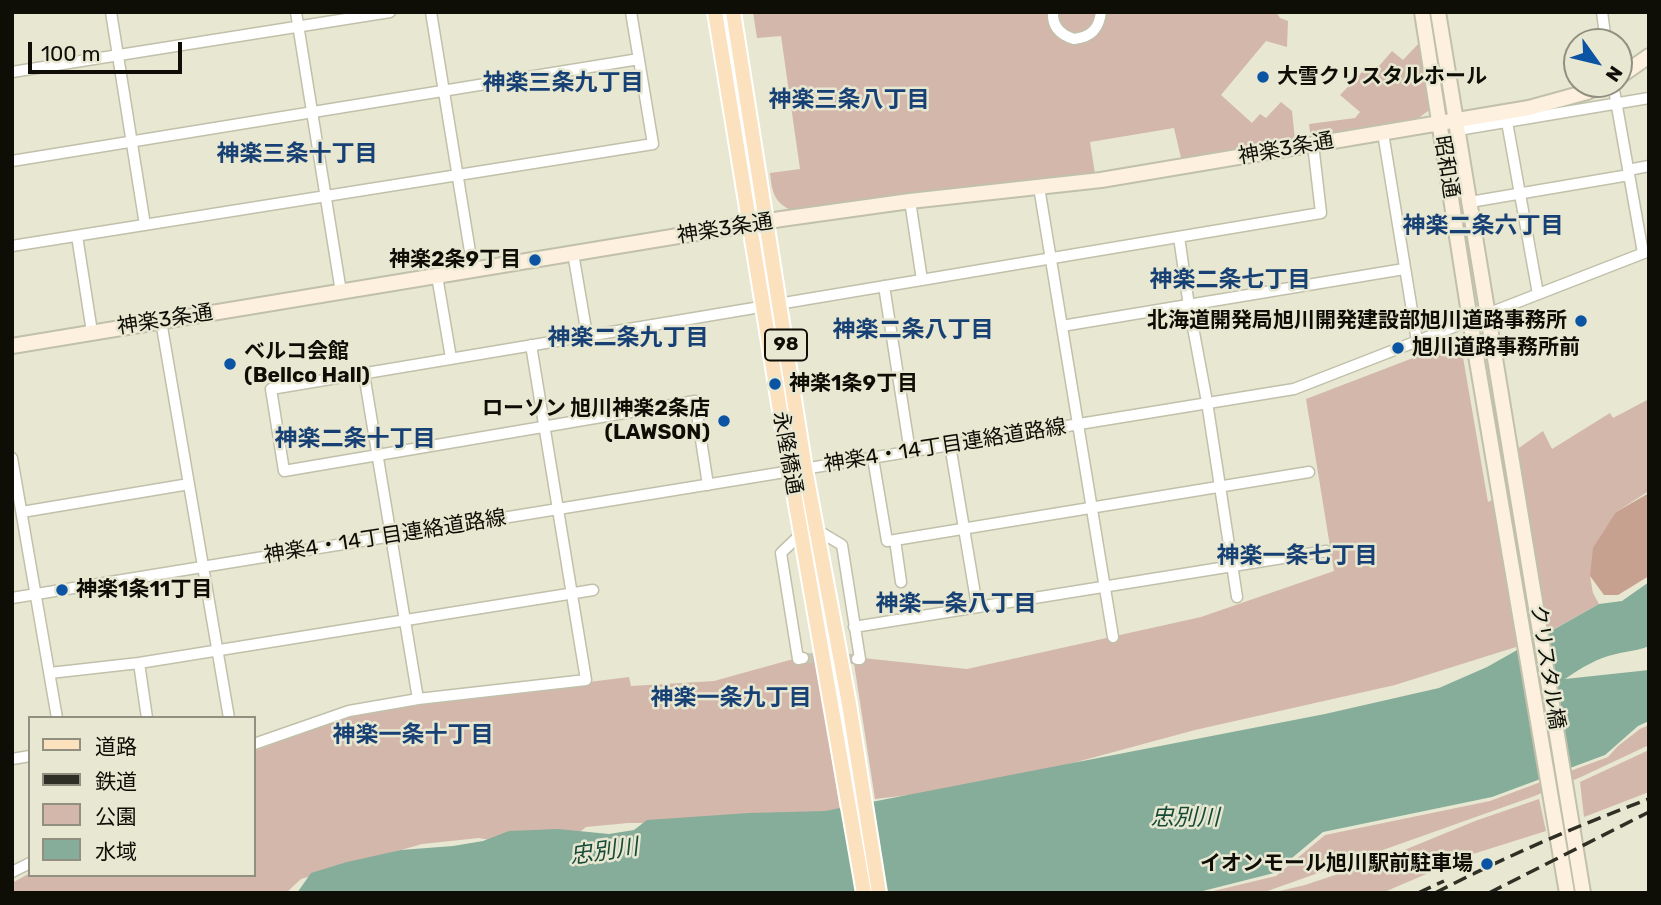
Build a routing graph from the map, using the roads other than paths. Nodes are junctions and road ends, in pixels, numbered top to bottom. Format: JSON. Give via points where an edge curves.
{"nodes":[{"id":1,"x":111,"y":12,"type":"edge"},
{"id":2,"x":296,"y":12,"type":"edge"},
{"id":3,"x":390,"y":12,"type":"edge"},
{"id":4,"x":430,"y":12,"type":"edge"},
{"id":5,"x":631,"y":12,"type":"edge"},
{"id":6,"x":715,"y":12,"type":"edge"},
{"id":7,"x":733,"y":12,"type":"edge"},
{"id":8,"x":1052,"y":12,"type":"edge"},
{"id":9,"x":1101,"y":12,"type":"edge"},
{"id":10,"x":1422,"y":12,"type":"edge"},
{"id":11,"x":1438,"y":12,"type":"edge"},
{"id":12,"x":299,"y":27,"type":"junction"},
{"id":13,"x":119,"y":55,"type":"junction"},
{"id":14,"x":1649,"y":56,"type":"edge"},
{"id":15,"x":639,"y":59,"type":"junction"},
{"id":16,"x":1633,"y":67,"type":"edge"},
{"id":17,"x":12,"y":72,"type":"edge"},
{"id":18,"x":444,"y":90,"type":"junction"},
{"id":19,"x":1565,"y":98,"type":"edge"},
{"id":20,"x":1616,"y":98,"type":"edge"},
{"id":21,"x":1649,"y":98,"type":"edge"},
{"id":22,"x":1617,"y":104,"type":"junction"},
{"id":23,"x":311,"y":111,"type":"junction"},
{"id":24,"x":1507,"y":122,"type":"junction"},
{"id":25,"x":1439,"y":124,"type":"junction"},
{"id":26,"x":1457,"y":125,"type":"junction"},
{"id":27,"x":1383,"y":133,"type":"junction"},
{"id":28,"x":132,"y":142,"type":"junction"},
{"id":29,"x":1312,"y":144,"type":"junction"},
{"id":30,"x":12,"y":161,"type":"edge"},
{"id":31,"x":1649,"y":166,"type":"edge"},
{"id":32,"x":1628,"y":172,"type":"junction"},
{"id":33,"x":457,"y":175,"type":"junction"},
{"id":34,"x":1039,"y":187,"type":"junction"},
{"id":35,"x":1520,"y":193,"type":"junction"},
{"id":36,"x":325,"y":195,"type":"junction"},
{"id":37,"x":910,"y":201,"type":"junction"},
{"id":38,"x":1470,"y":202,"type":"junction"},
{"id":39,"x":767,"y":222,"type":"junction"},
{"id":40,"x":145,"y":225,"type":"junction"},
{"id":41,"x":748,"y":225,"type":"junction"},
{"id":42,"x":77,"y":236,"type":"junction"},
{"id":43,"x":1179,"y":237,"type":"junction"},
{"id":44,"x":12,"y":246,"type":"edge"},
{"id":45,"x":1646,"y":252,"type":"edge"},
{"id":46,"x":573,"y":253,"type":"junction"},
{"id":47,"x":1051,"y":260,"type":"junction"},
{"id":48,"x":1404,"y":269,"type":"junction"},
{"id":49,"x":473,"y":270,"type":"junction"},
{"id":50,"x":437,"y":276,"type":"junction"},
{"id":51,"x":922,"y":280,"type":"junction"},
{"id":52,"x":884,"y":286,"type":"junction"},
{"id":53,"x":341,"y":292,"type":"junction"},
{"id":54,"x":1538,"y":294,"type":"junction"},
{"id":55,"x":780,"y":304,"type":"junction"},
{"id":56,"x":1189,"y":306,"type":"junction"},
{"id":57,"x":762,"y":307,"type":"junction"},
{"id":58,"x":1488,"y":313,"type":"junction"},
{"id":59,"x":1470,"y":320,"type":"junction"},
{"id":60,"x":161,"y":321,"type":"junction"},
{"id":61,"x":1062,"y":326,"type":"junction"},
{"id":62,"x":92,"y":332,"type":"junction"},
{"id":63,"x":587,"y":335,"type":"junction"},
{"id":64,"x":1417,"y":341,"type":"junction"},
{"id":65,"x":12,"y":345,"type":"edge"},
{"id":66,"x":531,"y":345,"type":"junction"},
{"id":67,"x":451,"y":358,"type":"junction"},
{"id":68,"x":364,"y":374,"type":"junction"},
{"id":69,"x":1207,"y":402,"type":"junction"},
{"id":70,"x":1079,"y":423,"type":"junction"},
{"id":71,"x":544,"y":426,"type":"junction"},
{"id":72,"x":950,"y":445,"type":"junction"},
{"id":73,"x":910,"y":452,"type":"junction"},
{"id":74,"x":378,"y":454,"type":"junction"},
{"id":75,"x":12,"y":458,"type":"edge"},
{"id":76,"x":873,"y":458,"type":"junction"},
{"id":77,"x":806,"y":469,"type":"junction"},
{"id":78,"x":790,"y":471,"type":"junction"},
{"id":79,"x":1309,"y":472,"type":"dead end"},
{"id":80,"x":189,"y":484,"type":"junction"},
{"id":81,"x":708,"y":485,"type":"junction"},
{"id":82,"x":1219,"y":488,"type":"junction"},
{"id":83,"x":1092,"y":507,"type":"junction"},
{"id":84,"x":558,"y":509,"type":"junction"},
{"id":85,"x":22,"y":512,"type":"junction"},
{"id":86,"x":1523,"y":521,"type":"joint"},
{"id":87,"x":964,"y":528,"type":"junction"},
{"id":88,"x":1506,"y":529,"type":"joint"},
{"id":89,"x":817,"y":530,"type":"junction"},
{"id":90,"x":802,"y":533,"type":"junction"},
{"id":91,"x":391,"y":537,"type":"junction"},
{"id":92,"x":895,"y":540,"type":"junction"},
{"id":93,"x":1326,"y":551,"type":"dead end"},
{"id":94,"x":1231,"y":565,"type":"junction"},
{"id":95,"x":203,"y":567,"type":"junction"},
{"id":96,"x":901,"y":582,"type":"dead end"},
{"id":97,"x":1105,"y":587,"type":"junction"},
{"id":98,"x":593,"y":590,"type":"dead end"},
{"id":99,"x":571,"y":593,"type":"junction"},
{"id":100,"x":36,"y":594,"type":"junction"},
{"id":101,"x":1237,"y":597,"type":"dead end"},
{"id":102,"x":12,"y":598,"type":"edge"},
{"id":103,"x":977,"y":606,"type":"junction"},
{"id":104,"x":404,"y":619,"type":"junction"},
{"id":105,"x":854,"y":627,"type":"junction"},
{"id":106,"x":1113,"y":637,"type":"dead end"},
{"id":107,"x":218,"y":649,"type":"junction"},
{"id":108,"x":803,"y":658,"type":"dead end"},
{"id":109,"x":857,"y":659,"type":"dead end"},
{"id":110,"x":139,"y":663,"type":"junction"},
{"id":111,"x":50,"y":673,"type":"junction"},
{"id":112,"x":418,"y":699,"type":"junction"},
{"id":113,"x":57,"y":716,"type":"edge"},
{"id":114,"x":147,"y":716,"type":"edge"},
{"id":115,"x":229,"y":716,"type":"edge"},
{"id":116,"x":256,"y":743,"type":"edge"},
{"id":117,"x":28,"y":864,"type":"edge"},
{"id":118,"x":12,"y":872,"type":"edge"},
{"id":119,"x":864,"y":893,"type":"edge"},
{"id":120,"x":879,"y":893,"type":"edge"},
{"id":121,"x":1567,"y":893,"type":"edge"},
{"id":122,"x":1583,"y":893,"type":"edge"}],
"edges":[{"from":1,"to":13,"type":"street"},
{"from":2,"to":12,"type":"street"},
{"from":3,"to":12,"type":"street"},
{"from":4,"to":18,"type":"street"},
{"from":5,"to":15,"type":"street"},
{"from":6,"to":41,"type":"main road","name":"永隆橋通","number":"98"},
{"from":7,"to":39,"type":"main road","name":"永隆橋通","number":"98"},
{"from":8,"to":9,"type":"street","via":[[1059,32],[1074,39],[1090,34]]},
{"from":10,"to":25,"type":"street","name":"昭和通"},
{"from":11,"to":26,"type":"street","name":"昭和通"},
{"from":12,"to":13,"type":"street"},
{"from":12,"to":23,"type":"street"},
{"from":13,"to":17,"type":"street"},
{"from":13,"to":28,"type":"street"},
{"from":14,"to":16,"type":"street"},
{"from":15,"to":18,"type":"street"},
{"from":15,"to":33,"type":"street","via":[[653,144]]},
{"from":18,"to":23,"type":"street"},
{"from":18,"to":33,"type":"street"},
{"from":19,"to":26,"type":"street","name":"神楽3条通"},
{"from":20,"to":22,"type":"street"},
{"from":21,"to":22,"type":"street"},
{"from":22,"to":24,"type":"street"},
{"from":22,"to":32,"type":"street"},
{"from":23,"to":28,"type":"street"},
{"from":23,"to":36,"type":"street"},
{"from":24,"to":26,"type":"street"},
{"from":24,"to":35,"type":"street"},
{"from":25,"to":26,"type":"street","name":"神楽3条通"},
{"from":25,"to":27,"type":"street","name":"神楽3条通"},
{"from":25,"to":59,"type":"street","name":"昭和通"},
{"from":26,"to":38,"type":"street","name":"昭和通"},
{"from":27,"to":29,"type":"street","name":"神楽3条通"},
{"from":27,"to":48,"type":"street"},
{"from":28,"to":30,"type":"street"},
{"from":28,"to":40,"type":"street"},
{"from":29,"to":34,"type":"street","name":"神楽3条通"},
{"from":29,"to":43,"type":"street","via":[[1321,213]]},
{"from":31,"to":32,"type":"street"},
{"from":32,"to":35,"type":"street"},
{"from":32,"to":45,"type":"street"},
{"from":33,"to":36,"type":"street"},
{"from":33,"to":49,"type":"street"},
{"from":34,"to":37,"type":"street","name":"神楽3条通"},
{"from":34,"to":47,"type":"street"},
{"from":35,"to":38,"type":"street"},
{"from":35,"to":54,"type":"street"},
{"from":36,"to":40,"type":"street"},
{"from":36,"to":53,"type":"street"},
{"from":37,"to":39,"type":"street","name":"神楽3条通"},
{"from":37,"to":51,"type":"street"},
{"from":38,"to":58,"type":"street","name":"昭和通"},
{"from":39,"to":41,"type":"street","name":"神楽3条通"},
{"from":39,"to":55,"type":"main road","name":"永隆橋通","number":"98"},
{"from":40,"to":42,"type":"street"},
{"from":41,"to":46,"type":"street","name":"神楽3条通"},
{"from":41,"to":57,"type":"main road","name":"永隆橋通","number":"98"},
{"from":42,"to":44,"type":"street"},
{"from":42,"to":62,"type":"street"},
{"from":43,"to":47,"type":"street"},
{"from":43,"to":56,"type":"street"},
{"from":45,"to":54,"type":"street","name":"神楽4・14丁目連絡道路線"},
{"from":46,"to":49,"type":"street","name":"神楽3条通"},
{"from":46,"to":63,"type":"street"},
{"from":47,"to":51,"type":"street"},
{"from":47,"to":61,"type":"street"},
{"from":48,"to":56,"type":"street"},
{"from":48,"to":64,"type":"street"},
{"from":49,"to":50,"type":"street","name":"神楽3条通"},
{"from":50,"to":53,"type":"street","name":"神楽3条通"},
{"from":50,"to":67,"type":"street"},
{"from":51,"to":52,"type":"street"},
{"from":52,"to":55,"type":"street"},
{"from":52,"to":73,"type":"street"},
{"from":53,"to":60,"type":"street","name":"神楽3条通"},
{"from":54,"to":58,"type":"street","name":"神楽4・14丁目連絡道路線"},
{"from":55,"to":57,"type":"street"},
{"from":55,"to":77,"type":"main road","name":"永隆橋通","number":"98"},
{"from":56,"to":61,"type":"street"},
{"from":56,"to":69,"type":"street"},
{"from":57,"to":63,"type":"street"},
{"from":57,"to":78,"type":"main road","name":"永隆橋通","number":"98"},
{"from":58,"to":59,"type":"street","name":"神楽4・14丁目連絡道路線"},
{"from":58,"to":86,"type":"street","name":"昭和通"},
{"from":59,"to":64,"type":"street","name":"神楽4・14丁目連絡道路線"},
{"from":59,"to":88,"type":"street","name":"昭和通"},
{"from":60,"to":62,"type":"street","name":"神楽3条通"},
{"from":60,"to":80,"type":"street"},
{"from":61,"to":70,"type":"street"},
{"from":62,"to":65,"type":"street","name":"神楽3条通"},
{"from":63,"to":66,"type":"street"},
{"from":64,"to":69,"type":"street","name":"神楽4・14丁目連絡道路線","via":[[1294,388]]},
{"from":66,"to":67,"type":"street"},
{"from":66,"to":71,"type":"street"},
{"from":67,"to":68,"type":"street"},
{"from":68,"to":74,"type":"street"},
{"from":68,"to":74,"type":"street","via":[[271,389],[284,471]]},
{"from":69,"to":70,"type":"street","name":"神楽4・14丁目連絡道路線"},
{"from":69,"to":82,"type":"street"},
{"from":70,"to":72,"type":"street","name":"神楽4・14丁目連絡道路線"},
{"from":70,"to":83,"type":"street"},
{"from":71,"to":74,"type":"street"},
{"from":71,"to":81,"type":"street","via":[[695,401]]},
{"from":71,"to":84,"type":"street"},
{"from":72,"to":73,"type":"street","name":"神楽4・14丁目連絡道路線"},
{"from":72,"to":87,"type":"street"},
{"from":73,"to":76,"type":"street","name":"神楽4・14丁目連絡道路線"},
{"from":74,"to":91,"type":"street"},
{"from":75,"to":85,"type":"street"},
{"from":76,"to":77,"type":"street","name":"神楽4・14丁目連絡道路線"},
{"from":76,"to":92,"type":"street","via":[[887,541]]},
{"from":77,"to":78,"type":"street","name":"神楽4・14丁目連絡道路線"},
{"from":77,"to":89,"type":"main road","name":"永隆橋通","number":"98"},
{"from":78,"to":81,"type":"street","name":"神楽4・14丁目連絡道路線"},
{"from":78,"to":90,"type":"main road","name":"永隆橋通","number":"98"},
{"from":79,"to":82,"type":"street"},
{"from":80,"to":85,"type":"street"},
{"from":80,"to":95,"type":"street"},
{"from":81,"to":84,"type":"street","name":"神楽4・14丁目連絡道路線"},
{"from":82,"to":83,"type":"street"},
{"from":82,"to":94,"type":"street"},
{"from":83,"to":87,"type":"street"},
{"from":83,"to":97,"type":"street"},
{"from":84,"to":91,"type":"street","name":"神楽4・14丁目連絡道路線"},
{"from":84,"to":99,"type":"street"},
{"from":85,"to":100,"type":"street"},
{"from":86,"to":122,"type":"street","name":"クリスタル橋"},
{"from":87,"to":92,"type":"street"},
{"from":87,"to":103,"type":"street"},
{"from":88,"to":121,"type":"street","name":"クリスタル橋"},
{"from":89,"to":105,"type":"street","via":[[842,545]]},
{"from":89,"to":120,"type":"main road","name":"永隆橋通","number":"98"},
{"from":90,"to":108,"type":"street","via":[[781,553],[798,659]]},
{"from":90,"to":119,"type":"main road","name":"永隆橋通","number":"98"},
{"from":91,"to":95,"type":"street","name":"神楽4・14丁目連絡道路線"},
{"from":91,"to":104,"type":"street"},
{"from":92,"to":96,"type":"street"},
{"from":93,"to":94,"type":"street"},
{"from":94,"to":97,"type":"street"},
{"from":94,"to":101,"type":"street"},
{"from":95,"to":100,"type":"street","name":"神楽4・14丁目連絡道路線"},
{"from":95,"to":107,"type":"street"},
{"from":97,"to":103,"type":"street"},
{"from":97,"to":106,"type":"street"},
{"from":98,"to":99,"type":"street"},
{"from":99,"to":104,"type":"street"},
{"from":99,"to":112,"type":"street","via":[[586,680]]},
{"from":100,"to":102,"type":"street","name":"神楽4・14丁目連絡道路線"},
{"from":100,"to":111,"type":"street"},
{"from":103,"to":105,"type":"street"},
{"from":104,"to":107,"type":"street"},
{"from":104,"to":112,"type":"street"},
{"from":105,"to":109,"type":"street"},
{"from":107,"to":110,"type":"street"},
{"from":107,"to":115,"type":"street"},
{"from":110,"to":111,"type":"street"},
{"from":110,"to":114,"type":"street"},
{"from":111,"to":113,"type":"street"},
{"from":112,"to":116,"type":"street","via":[[349,711]]},
{"from":117,"to":118,"type":"street"}]}
